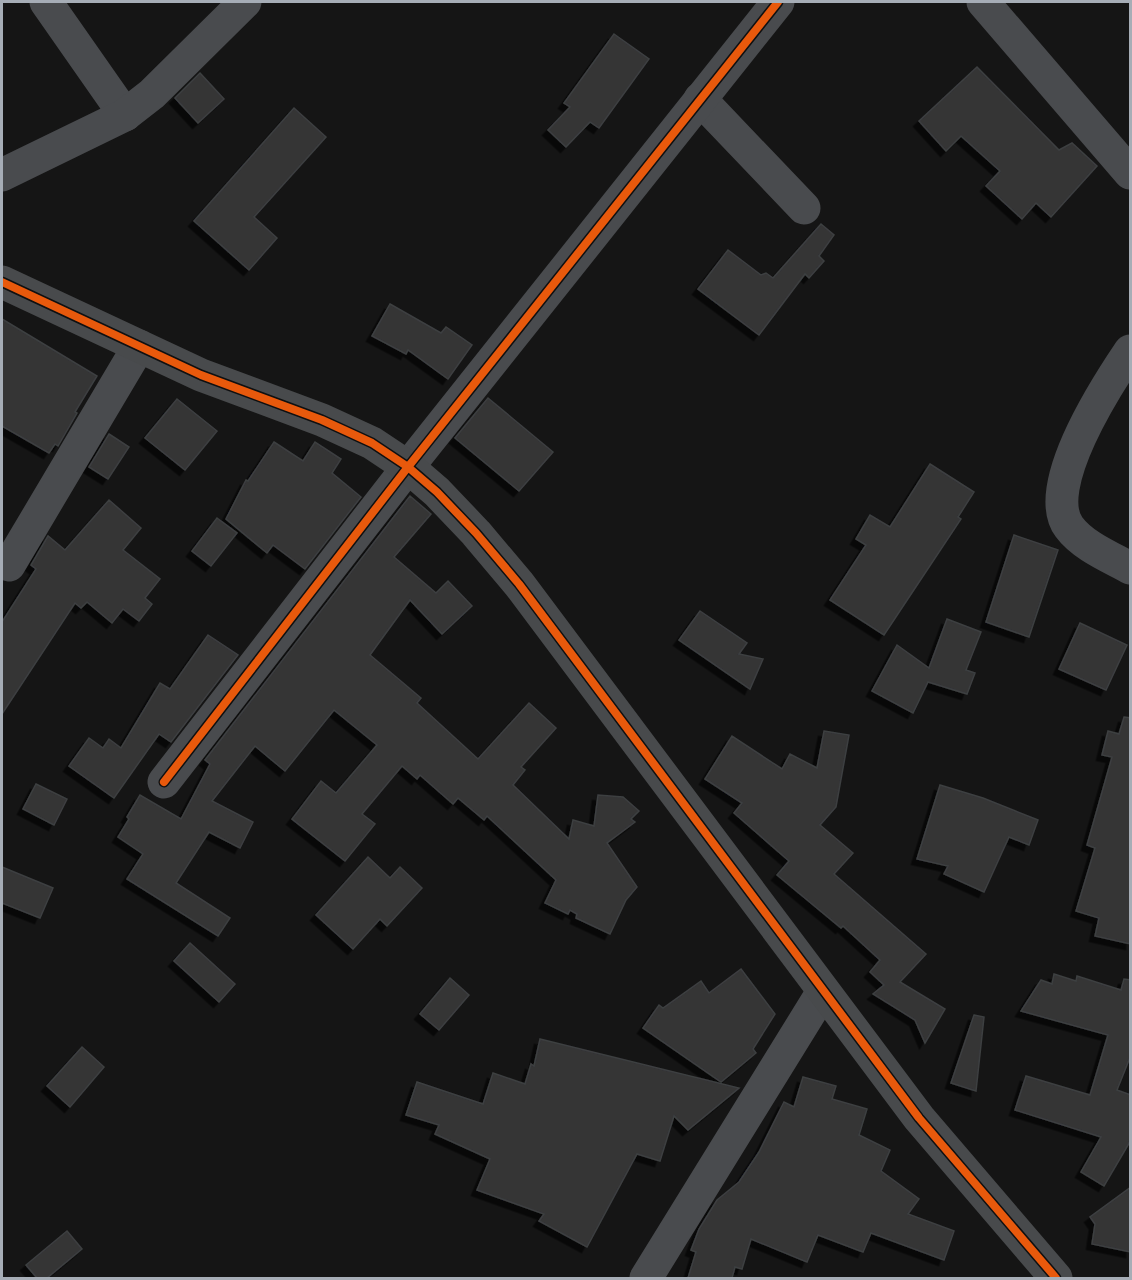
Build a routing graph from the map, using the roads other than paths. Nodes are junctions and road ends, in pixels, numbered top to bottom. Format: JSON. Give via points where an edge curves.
{"nodes":[{"id":1,"x":46,"y":2,"type":"edge"},
{"id":2,"x":245,"y":2,"type":"edge"},
{"id":3,"x":778,"y":2,"type":"edge"},
{"id":4,"x":983,"y":2,"type":"edge"},
{"id":5,"x":700,"y":99,"type":"junction"},
{"id":6,"x":125,"y":115,"type":"junction"},
{"id":7,"x":1131,"y":173,"type":"edge"},
{"id":8,"x":2,"y":175,"type":"edge"},
{"id":9,"x":804,"y":208,"type":"dead end"},
{"id":10,"x":2,"y":282,"type":"edge"},
{"id":11,"x":139,"y":346,"type":"junction"},
{"id":12,"x":1131,"y":351,"type":"edge"},
{"id":13,"x":408,"y":467,"type":"junction"},
{"id":14,"x":9,"y":565,"type":"dead end"},
{"id":15,"x":1131,"y":568,"type":"edge"},
{"id":16,"x":164,"y":782,"type":"dead end"},
{"id":17,"x":822,"y":993,"type":"junction"},
{"id":18,"x":646,"y":1278,"type":"edge"},
{"id":19,"x":1056,"y":1278,"type":"edge"}],
"edges":[{"from":1,"to":6,"type":"street"},
{"from":2,"to":6,"type":"street","via":[[152,94]]},
{"from":3,"to":5,"type":"street"},
{"from":4,"to":7,"type":"street"},
{"from":5,"to":9,"type":"street"},
{"from":5,"to":13,"type":"street"},
{"from":6,"to":8,"type":"street"},
{"from":10,"to":11,"type":"street"},
{"from":11,"to":13,"type":"street","via":[[201,375],[322,420],[372,443]]},
{"from":11,"to":14,"type":"street"},
{"from":12,"to":15,"type":"street","via":[[1096,407],[1069,466],[1062,508],[1069,526],[1086,542]]},
{"from":13,"to":16,"type":"street"},
{"from":13,"to":17,"type":"street","via":[[476,533],[519,585]]},
{"from":17,"to":18,"type":"street"},
{"from":17,"to":19,"type":"street","via":[[919,1118]]}]}
